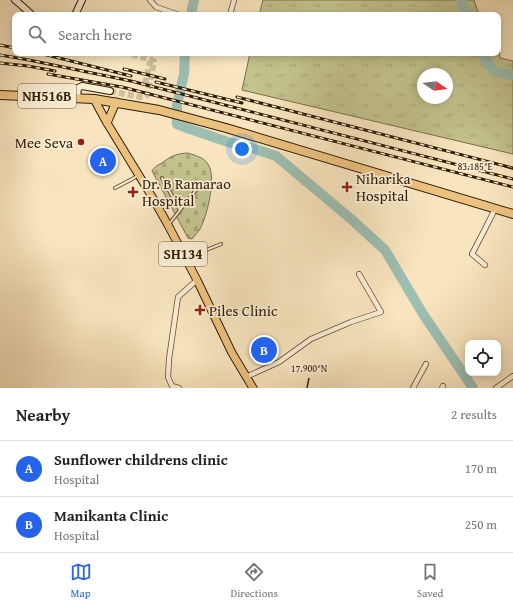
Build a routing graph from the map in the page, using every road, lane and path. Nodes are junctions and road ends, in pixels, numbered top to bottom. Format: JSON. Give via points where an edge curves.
{"nodes":[{"id":1,"x":15,"y":0,"type":"edge"},
{"id":2,"x":82,"y":0,"type":"edge"},
{"id":3,"x":150,"y":0,"type":"edge"},
{"id":4,"x":234,"y":0,"type":"edge"},
{"id":5,"x":29,"y":12,"type":"edge"},
{"id":6,"x":76,"y":12,"type":"edge"},
{"id":7,"x":170,"y":12,"type":"edge"},
{"id":8,"x":231,"y":12,"type":"edge"},
{"id":9,"x":110,"y":91,"type":"tunnel mouth"},
{"id":10,"x":0,"y":95,"type":"edge"},
{"id":11,"x":77,"y":97,"type":"junction"},
{"id":12,"x":94,"y":99,"type":"junction"},
{"id":13,"x":116,"y":102,"type":"junction"},
{"id":14,"x":107,"y":123,"type":"junction"},
{"id":15,"x":138,"y":174,"type":"junction"},
{"id":16,"x":162,"y":178,"type":"dead end"},
{"id":17,"x":115,"y":188,"type":"dead end"},
{"id":18,"x":196,"y":190,"type":"dead end"},
{"id":19,"x":494,"y":209,"type":"junction"},
{"id":20,"x":180,"y":210,"type":"junction"},
{"id":21,"x":513,"y":214,"type":"edge"},
{"id":22,"x":168,"y":225,"type":"junction"},
{"id":23,"x":221,"y":244,"type":"dead end"},
{"id":24,"x":186,"y":259,"type":"junction"},
{"id":25,"x":484,"y":265,"type":"dead end"},
{"id":26,"x":359,"y":274,"type":"dead end"},
{"id":27,"x":197,"y":280,"type":"junction"},
{"id":28,"x":426,"y":364,"type":"dead end"},
{"id":29,"x":513,"y":376,"type":"edge"},
{"id":30,"x":246,"y":377,"type":"junction"},
{"id":31,"x":179,"y":388,"type":"edge"},
{"id":32,"x":253,"y":388,"type":"edge"},
{"id":33,"x":413,"y":388,"type":"edge"},
{"id":34,"x":496,"y":388,"type":"edge"}],
"edges":[{"from":1,"to":5,"type":"main road"},
{"from":2,"to":6,"type":"main road"},
{"from":3,"to":7,"type":"street","via":[[156,7]]},
{"from":4,"to":8,"type":"street"},
{"from":9,"to":11,"type":"main road","via":[[82,86],[78,88]]},
{"from":10,"to":11,"type":"highway","number":"NH516B"},
{"from":11,"to":12,"type":"highway","number":"NH516B"},
{"from":12,"to":13,"type":"highway","number":"NH516B"},
{"from":12,"to":14,"type":"main road","number":"SH134"},
{"from":13,"to":14,"type":"main road"},
{"from":13,"to":19,"type":"highway","number":"NH516B","via":[[182,116]]},
{"from":14,"to":15,"type":"main road","number":"SH134"},
{"from":15,"to":17,"type":"lane"},
{"from":15,"to":22,"type":"main road","number":"SH134"},
{"from":16,"to":20,"type":"lane"},
{"from":18,"to":20,"type":"lane"},
{"from":19,"to":21,"type":"highway","number":"NH516B"},
{"from":19,"to":25,"type":"street","via":[[472,254]]},
{"from":20,"to":22,"type":"lane"},
{"from":22,"to":24,"type":"main road","number":"SH134"},
{"from":23,"to":24,"type":"lane"},
{"from":24,"to":27,"type":"main road","number":"SH134"},
{"from":26,"to":30,"type":"street","via":[[381,312],[310,339],[279,362]]},
{"from":27,"to":30,"type":"main road","number":"SH134"},
{"from":27,"to":31,"type":"street","via":[[178,297],[168,377],[172,386]]},
{"from":28,"to":33,"type":"street"},
{"from":29,"to":34,"type":"street"},
{"from":30,"to":32,"type":"main road","number":"SH134"}]}
